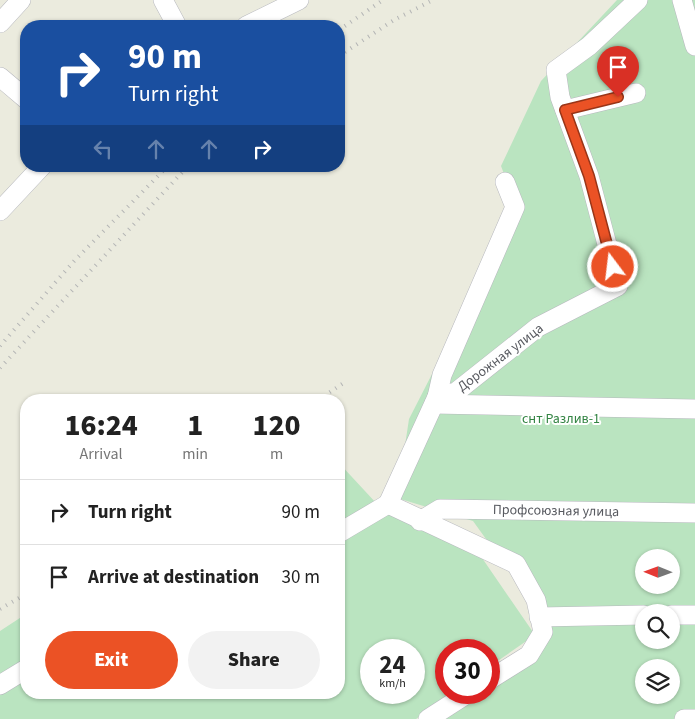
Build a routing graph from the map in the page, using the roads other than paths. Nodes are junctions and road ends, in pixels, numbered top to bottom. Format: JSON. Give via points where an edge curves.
{"nodes":[{"id":1,"x":21,"y":0,"type":"edge"},
{"id":2,"x":163,"y":0,"type":"edge"},
{"id":3,"x":299,"y":0,"type":"edge"},
{"id":4,"x":638,"y":0,"type":"edge"},
{"id":5,"x":682,"y":0,"type":"edge"},
{"id":6,"x":174,"y":20,"type":"edge"},
{"id":7,"x":258,"y":20,"type":"edge"},
{"id":8,"x":0,"y":23,"type":"edge"},
{"id":9,"x":695,"y":46,"type":"edge"},
{"id":10,"x":0,"y":77,"type":"edge"},
{"id":11,"x":636,"y":93,"type":"dead end"},
{"id":12,"x":20,"y":95,"type":"edge"},
{"id":13,"x":565,"y":110,"type":"junction"},
{"id":14,"x":36,"y":172,"type":"edge"},
{"id":15,"x":505,"y":182,"type":"dead end"},
{"id":16,"x":0,"y":211,"type":"edge"},
{"id":17,"x":436,"y":401,"type":"junction"},
{"id":18,"x":695,"y":409,"type":"edge"},
{"id":19,"x":388,"y":504,"type":"junction"},
{"id":20,"x":695,"y":512,"type":"edge"},
{"id":21,"x":420,"y":521,"type":"junction"},
{"id":22,"x":345,"y":529,"type":"edge"},
{"id":23,"x":635,"y":615,"type":"edge"},
{"id":24,"x":680,"y":615,"type":"edge"},
{"id":25,"x":695,"y":615,"type":"edge"},
{"id":26,"x":539,"y":617,"type":"junction"},
{"id":27,"x":20,"y":673,"type":"edge"},
{"id":28,"x":500,"y":673,"type":"edge"},
{"id":29,"x":0,"y":685,"type":"edge"},
{"id":30,"x":455,"y":704,"type":"edge"},
{"id":31,"x":438,"y":718,"type":"edge"},
{"id":32,"x":684,"y":719,"type":"edge"},
{"id":33,"x":695,"y":719,"type":"edge"}],
"edges":[{"from":1,"to":8,"type":"street"},
{"from":2,"to":6,"type":"street"},
{"from":3,"to":7,"type":"street"},
{"from":4,"to":13,"type":"street","name":"Дорожная улица","via":[[589,46],[556,70]]},
{"from":5,"to":9,"type":"street"},
{"from":10,"to":12,"type":"street"},
{"from":11,"to":13,"type":"street"},
{"from":13,"to":17,"type":"street","name":"Дорожная улица","via":[[589,176],[618,286],[538,327],[456,392]]},
{"from":14,"to":16,"type":"street"},
{"from":15,"to":17,"type":"street","via":[[514,206],[442,375]]},
{"from":17,"to":18,"type":"street"},
{"from":17,"to":19,"type":"street"},
{"from":19,"to":21,"type":"street"},
{"from":19,"to":22,"type":"street"},
{"from":20,"to":21,"type":"street","name":"Профсоюзная улица","via":[[440,509]]},
{"from":21,"to":26,"type":"street","via":[[516,564],[536,600]]},
{"from":23,"to":26,"type":"street"},
{"from":24,"to":25,"type":"street"},
{"from":26,"to":28,"type":"street","via":[[542,632],[528,655]]},
{"from":27,"to":29,"type":"street"},
{"from":30,"to":31,"type":"street"},
{"from":32,"to":33,"type":"street"}]}
